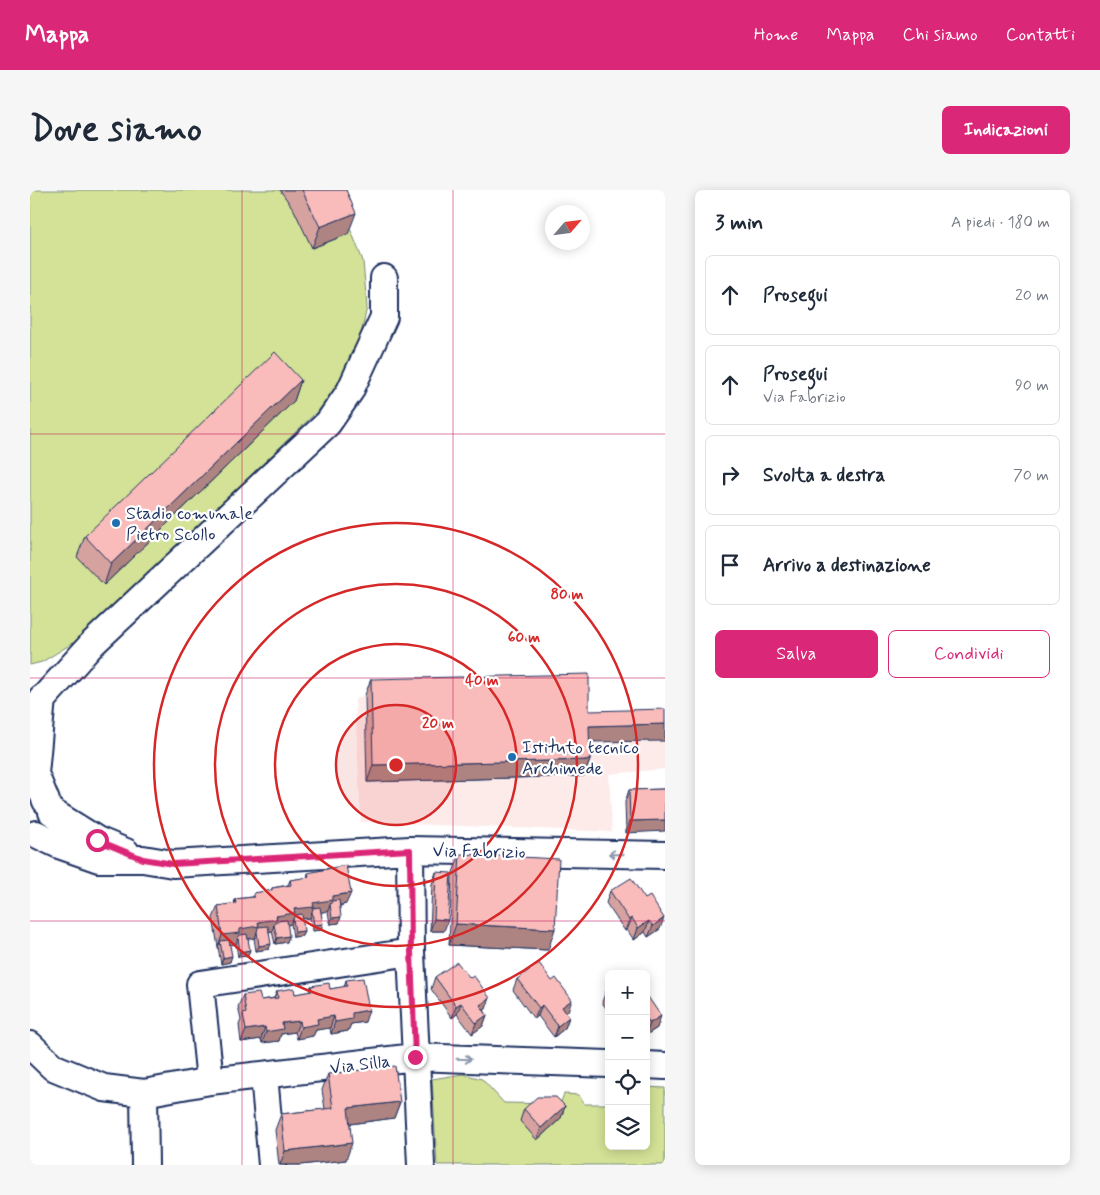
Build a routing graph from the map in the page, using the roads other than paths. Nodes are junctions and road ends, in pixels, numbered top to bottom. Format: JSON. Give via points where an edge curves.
{"nodes":[{"id":1,"x":384,"y":278,"type":"dead end"},
{"id":2,"x":36,"y":705,"type":"edge"},
{"id":3,"x":43,"y":803,"type":"edge"},
{"id":4,"x":33,"y":834,"type":"edge"},
{"id":5,"x":410,"y":850,"type":"junction"},
{"id":6,"x":665,"y":856,"type":"edge"},
{"id":7,"x":143,"y":859,"type":"junction"},
{"id":8,"x":411,"y":952,"type":"junction"},
{"id":9,"x":30,"y":1044,"type":"edge"},
{"id":10,"x":415,"y":1057,"type":"junction"},
{"id":11,"x":605,"y":1064,"type":"edge"},
{"id":12,"x":650,"y":1065,"type":"edge"},
{"id":13,"x":665,"y":1066,"type":"edge"},
{"id":14,"x":264,"y":1076,"type":"junction"},
{"id":15,"x":210,"y":1081,"type":"junction"},
{"id":16,"x":144,"y":1092,"type":"junction"},
{"id":17,"x":145,"y":1165,"type":"edge"},
{"id":18,"x":272,"y":1165,"type":"edge"},
{"id":19,"x":421,"y":1165,"type":"edge"}],
"edges":[{"from":1,"to":2,"type":"street","via":[[384,317],[350,392],[328,423],[93,643]]},
{"from":2,"to":3,"type":"street","via":[[35,774]]},
{"from":3,"to":4,"type":"street","via":[[52,818],[47,829]]},
{"from":3,"to":7,"type":"street","via":[[97,840]]},
{"from":4,"to":7,"type":"street","via":[[99,859]]},
{"from":6,"to":5,"type":"street","name":"Via Fabrizio","one_way":true},
{"from":5,"to":7,"type":"street","name":"Via Fabrizio","via":[[173,864]]},
{"from":5,"to":8,"type":"street"},
{"from":8,"to":10,"type":"street"},
{"from":8,"to":15,"type":"street","via":[[200,984]]},
{"from":9,"to":16,"type":"street","name":"Via Silla","via":[[53,1067],[104,1088]]},
{"from":10,"to":11,"type":"street","name":"Via Silla","one_way":true},
{"from":10,"to":14,"type":"street","name":"Via Silla"},
{"from":10,"to":19,"type":"street"},
{"from":12,"to":13,"type":"street"},
{"from":14,"to":15,"type":"street","name":"Via Silla"},
{"from":14,"to":18,"type":"street"},
{"from":15,"to":16,"type":"street","name":"Via Silla"},
{"from":16,"to":17,"type":"street"}]}
